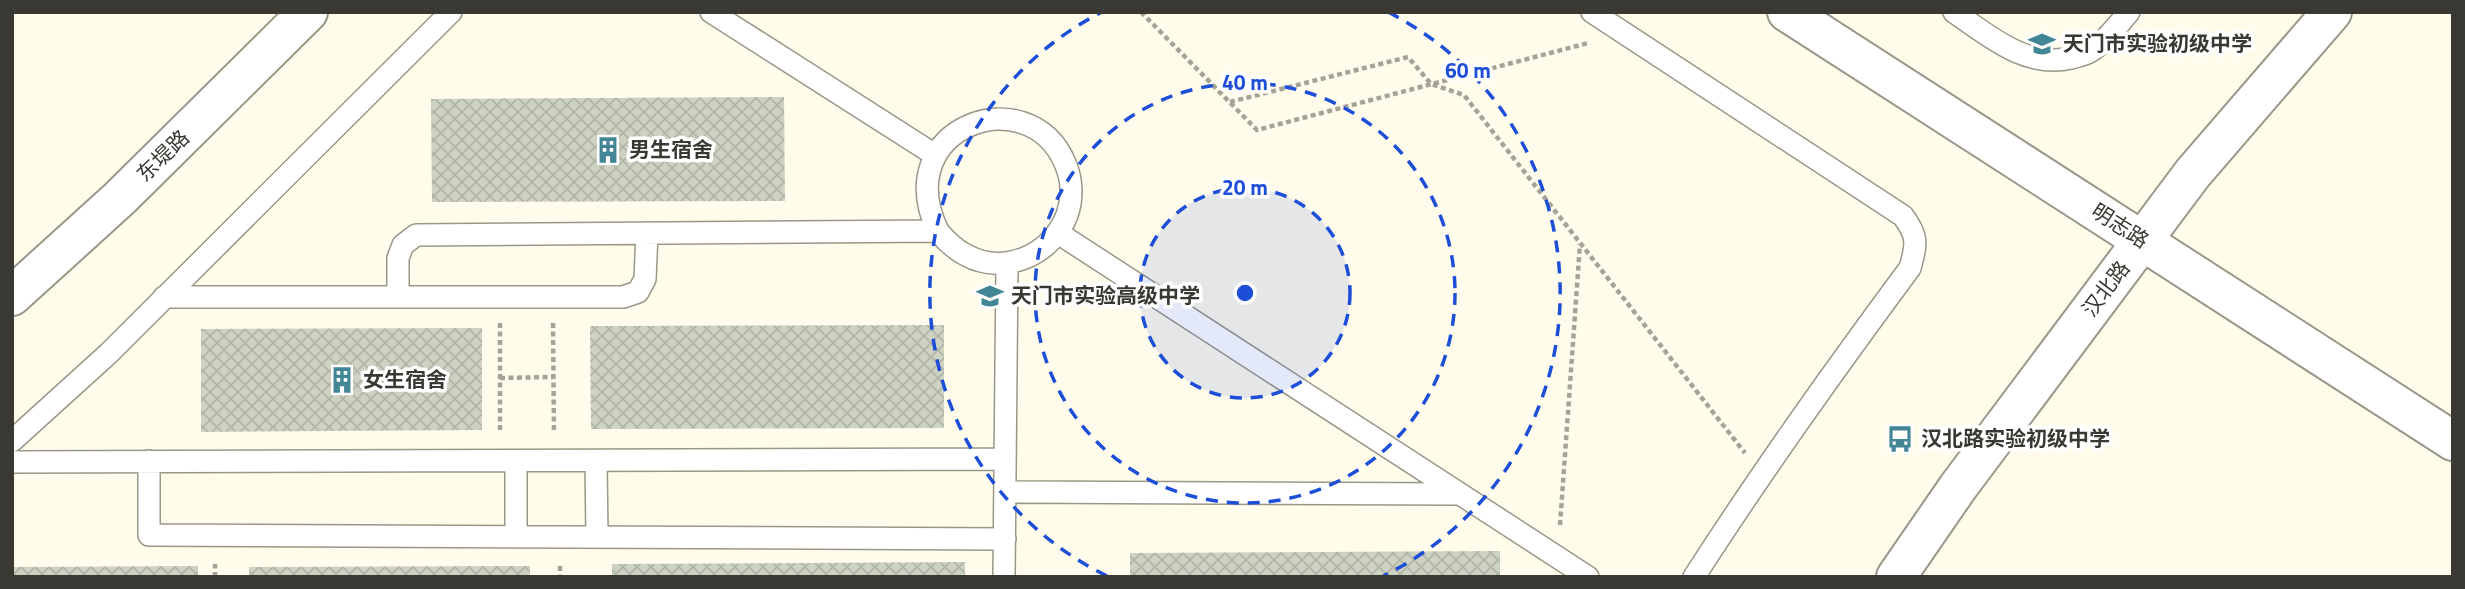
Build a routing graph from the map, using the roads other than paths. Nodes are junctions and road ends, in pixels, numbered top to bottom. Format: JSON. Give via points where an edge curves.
{"nodes":[{"id":1,"x":308,"y":12,"type":"edge"},
{"id":2,"x":450,"y":12,"type":"edge"},
{"id":3,"x":711,"y":12,"type":"edge"},
{"id":4,"x":1592,"y":12,"type":"edge"},
{"id":5,"x":1787,"y":12,"type":"edge"},
{"id":6,"x":1954,"y":12,"type":"edge"},
{"id":7,"x":2129,"y":12,"type":"edge"},
{"id":8,"x":2332,"y":12,"type":"edge"},
{"id":9,"x":935,"y":155,"type":"junction"},
{"id":10,"x":938,"y":231,"type":"junction"},
{"id":11,"x":647,"y":233,"type":"junction"},
{"id":12,"x":1058,"y":233,"type":"junction"},
{"id":13,"x":2143,"y":240,"type":"junction"},
{"id":14,"x":1007,"y":263,"type":"junction"},
{"id":15,"x":12,"y":296,"type":"edge"},
{"id":16,"x":164,"y":297,"type":"junction"},
{"id":17,"x":397,"y":297,"type":"junction"},
{"id":18,"x":12,"y":441,"type":"edge"},
{"id":19,"x":2453,"y":441,"type":"edge"},
{"id":20,"x":1005,"y":460,"type":"junction"},
{"id":21,"x":149,"y":461,"type":"junction"},
{"id":22,"x":508,"y":461,"type":"junction"},
{"id":23,"x":596,"y":461,"type":"junction"},
{"id":24,"x":12,"y":462,"type":"edge"},
{"id":25,"x":1005,"y":492,"type":"junction"},
{"id":26,"x":1459,"y":494,"type":"junction"},
{"id":27,"x":516,"y":537,"type":"junction"},
{"id":28,"x":597,"y":537,"type":"junction"},
{"id":29,"x":1005,"y":539,"type":"junction"},
{"id":30,"x":1004,"y":577,"type":"edge"},
{"id":31,"x":1588,"y":577,"type":"edge"},
{"id":32,"x":1694,"y":577,"type":"edge"},
{"id":33,"x":1896,"y":577,"type":"edge"}],
"edges":[{"from":1,"to":15,"type":"street","name":"东堤路","via":[[120,198]]},
{"from":2,"to":16,"type":"lane"},
{"from":3,"to":9,"type":"lane"},
{"from":4,"to":32,"type":"lane","via":[[1903,216],[1914,230],[1916,248],[1910,268],[1761,473]]},
{"from":5,"to":13,"type":"street","name":"明志路"},
{"from":6,"to":7,"type":"lane","via":[[2013,51],[2036,60],[2064,60],[2088,53]]},
{"from":8,"to":13,"type":"street","name":"汉北路","via":[[2193,173]]},
{"from":9,"to":10,"type":"lane","via":[[926,193]]},
{"from":9,"to":12,"type":"lane","via":[[949,138],[986,119],[1008,119],[1047,136],[1069,172],[1072,193]]},
{"from":10,"to":11,"type":"lane"},
{"from":10,"to":14,"type":"lane","via":[[968,257]]},
{"from":11,"to":17,"type":"lane","via":[[416,235],[402,245],[398,258]]},
{"from":11,"to":17,"type":"lane","via":[[646,270],[638,292],[623,297]]},
{"from":12,"to":14,"type":"lane","via":[[1044,248]]},
{"from":12,"to":26,"type":"lane"},
{"from":13,"to":19,"type":"street","name":"明志路"},
{"from":13,"to":33,"type":"street","name":"汉北路"},
{"from":14,"to":20,"type":"lane"},
{"from":16,"to":17,"type":"lane"},
{"from":16,"to":18,"type":"lane"},
{"from":20,"to":23,"type":"lane"},
{"from":20,"to":25,"type":"lane"},
{"from":21,"to":22,"type":"lane"},
{"from":21,"to":24,"type":"lane"},
{"from":21,"to":27,"type":"lane","via":[[149,534]]},
{"from":22,"to":23,"type":"lane"},
{"from":22,"to":27,"type":"lane"},
{"from":23,"to":28,"type":"lane"},
{"from":25,"to":26,"type":"lane"},
{"from":25,"to":29,"type":"lane"},
{"from":26,"to":31,"type":"lane"},
{"from":27,"to":28,"type":"lane"},
{"from":28,"to":29,"type":"lane"},
{"from":29,"to":30,"type":"lane"}]}
